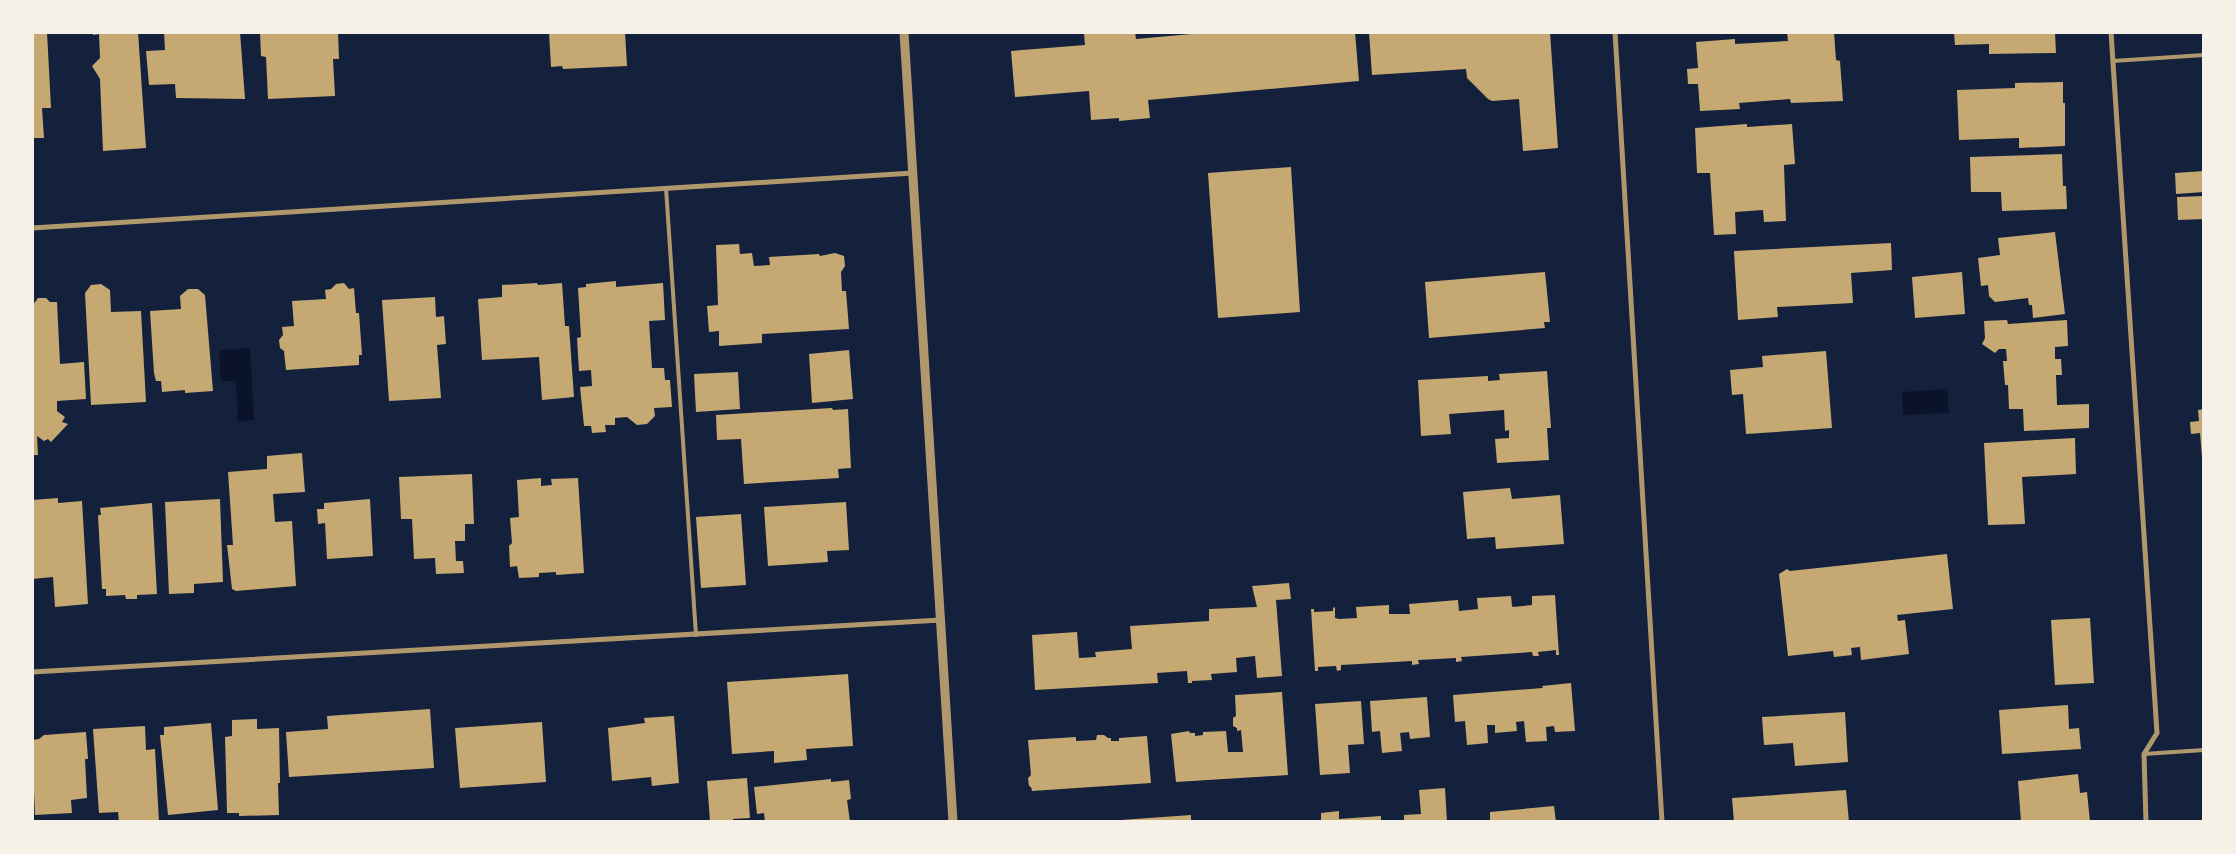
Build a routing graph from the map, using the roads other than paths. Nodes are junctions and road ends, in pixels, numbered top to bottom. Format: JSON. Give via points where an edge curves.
{"nodes":[{"id":1,"x":904,"y":32,"type":"edge"},
{"id":2,"x":1615,"y":32,"type":"edge"},
{"id":3,"x":2111,"y":32,"type":"edge"},
{"id":4,"x":2204,"y":55,"type":"edge"},
{"id":5,"x":2113,"y":61,"type":"junction"},
{"id":6,"x":914,"y":173,"type":"junction"},
{"id":7,"x":666,"y":188,"type":"junction"},
{"id":8,"x":32,"y":228,"type":"edge"},
{"id":9,"x":942,"y":620,"type":"junction"},
{"id":10,"x":696,"y":635,"type":"junction"},
{"id":11,"x":32,"y":672,"type":"edge"},
{"id":12,"x":2204,"y":750,"type":"edge"},
{"id":13,"x":2144,"y":754,"type":"junction"},
{"id":14,"x":953,"y":822,"type":"edge"},
{"id":15,"x":1662,"y":822,"type":"edge"},
{"id":16,"x":2146,"y":822,"type":"edge"}],
"edges":[{"from":1,"to":6,"type":"street"},
{"from":2,"to":15,"type":"street"},
{"from":3,"to":5,"type":"street"},
{"from":4,"to":5,"type":"lane"},
{"from":5,"to":13,"type":"street","via":[[2157,732]]},
{"from":6,"to":7,"type":"street"},
{"from":6,"to":9,"type":"street"},
{"from":7,"to":8,"type":"street"},
{"from":7,"to":10,"type":"lane"},
{"from":9,"to":10,"type":"street"},
{"from":9,"to":14,"type":"street"},
{"from":10,"to":11,"type":"street"},
{"from":12,"to":13,"type":"lane"},
{"from":13,"to":16,"type":"street"}]}
